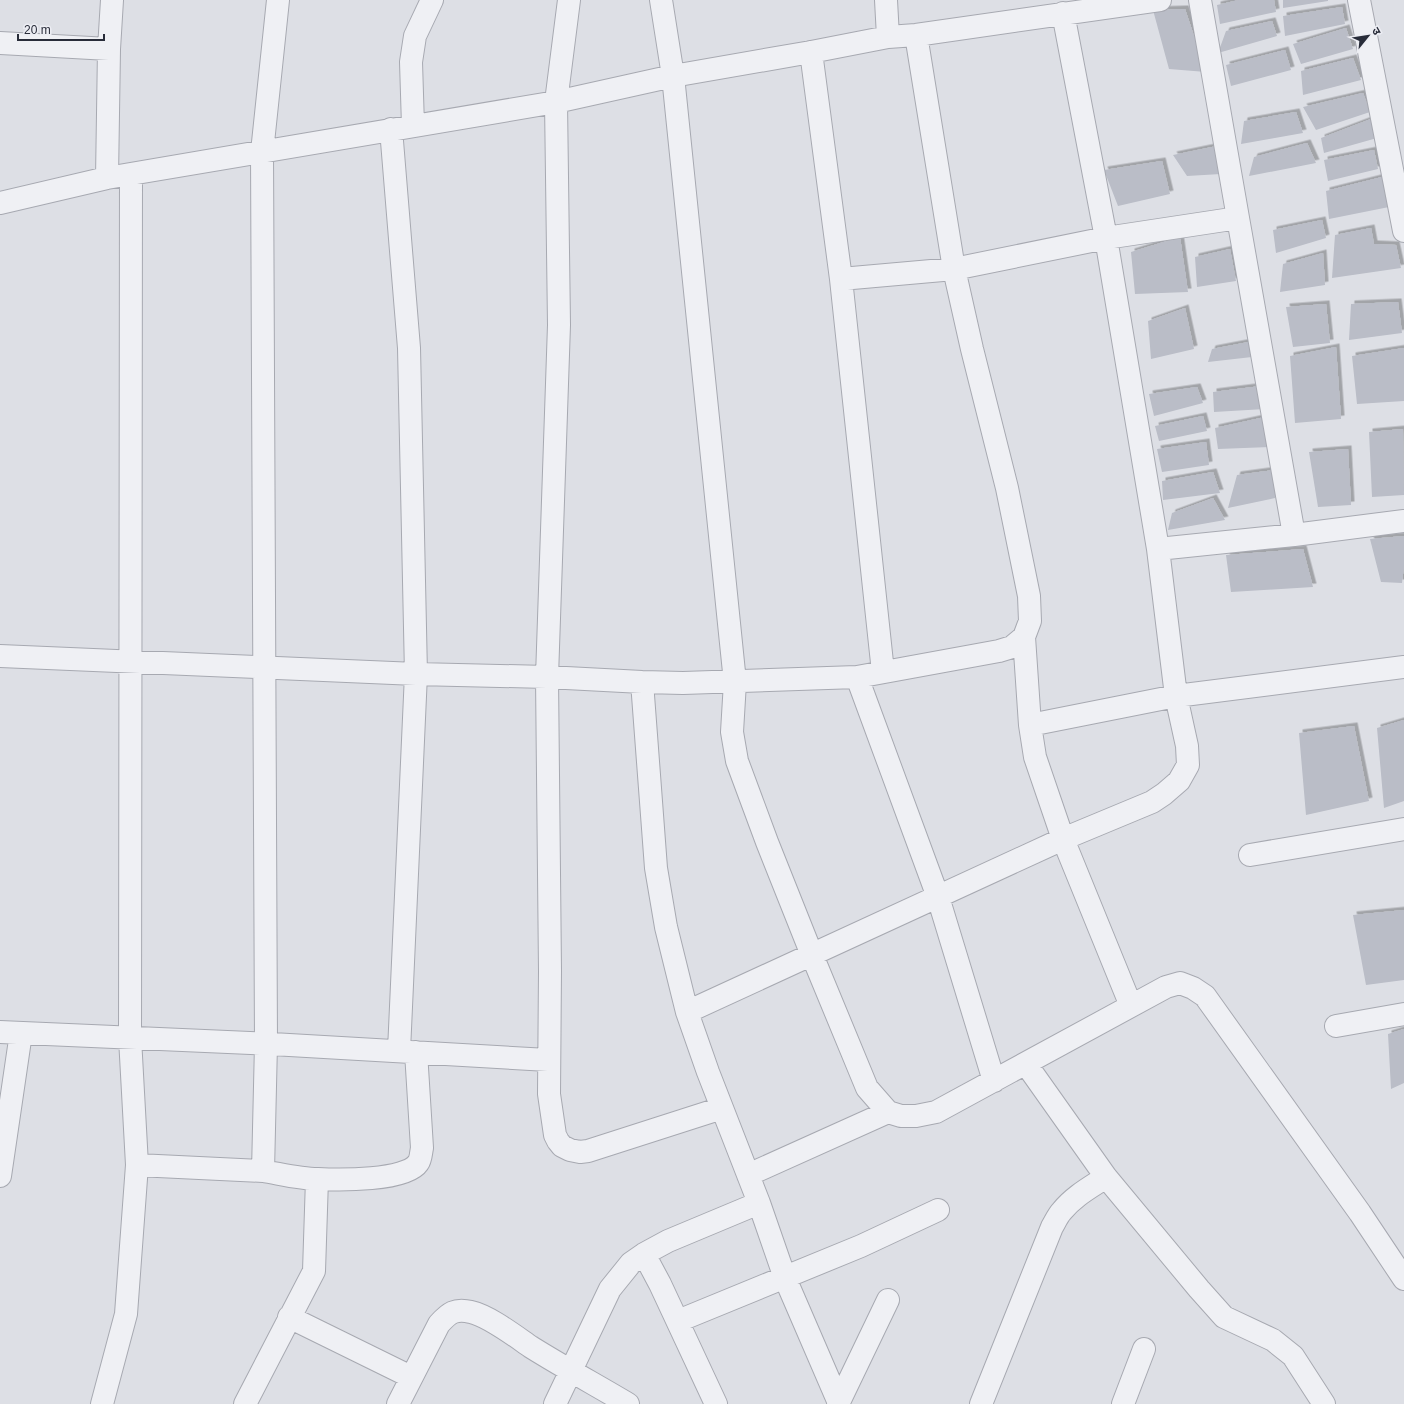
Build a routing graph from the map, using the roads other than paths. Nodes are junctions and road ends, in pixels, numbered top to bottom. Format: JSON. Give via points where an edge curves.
{"nodes":[{"id":1,"x":112,"y":0,"type":"edge"},
{"id":2,"x":278,"y":0,"type":"edge"},
{"id":3,"x":432,"y":0,"type":"edge"},
{"id":4,"x":569,"y":0,"type":"edge"},
{"id":5,"x":661,"y":0,"type":"edge"},
{"id":6,"x":886,"y":0,"type":"edge"},
{"id":7,"x":1160,"y":0,"type":"edge"},
{"id":8,"x":1200,"y":0,"type":"edge"},
{"id":9,"x":1359,"y":0,"type":"edge"},
{"id":10,"x":1063,"y":13,"type":"junction"},
{"id":11,"x":916,"y":34,"type":"junction"},
{"id":12,"x":888,"y":37,"type":"junction"},
{"id":13,"x":0,"y":43,"type":"edge"},
{"id":14,"x":109,"y":49,"type":"junction"},
{"id":15,"x":811,"y":52,"type":"junction"},
{"id":16,"x":673,"y":76,"type":"junction"},
{"id":17,"x":556,"y":102,"type":"junction"},
{"id":18,"x":413,"y":126,"type":"junction"},
{"id":19,"x":391,"y":129,"type":"junction"},
{"id":20,"x":262,"y":152,"type":"junction"},
{"id":21,"x":131,"y":174,"type":"junction"},
{"id":22,"x":106,"y":178,"type":"junction"},
{"id":23,"x":0,"y":203,"type":"edge"},
{"id":24,"x":1238,"y":218,"type":"junction"},
{"id":25,"x":1404,"y":231,"type":"edge"},
{"id":26,"x":1106,"y":238,"type":"junction"},
{"id":27,"x":954,"y":269,"type":"junction"},
{"id":28,"x":841,"y":279,"type":"junction"},
{"id":29,"x":1404,"y":521,"type":"edge"},
{"id":30,"x":1294,"y":535,"type":"junction"},
{"id":31,"x":1158,"y":549,"type":"junction"},
{"id":32,"x":1024,"y":637,"type":"junction"},
{"id":33,"x":0,"y":656,"type":"edge"},
{"id":34,"x":131,"y":661,"type":"junction"},
{"id":35,"x":264,"y":667,"type":"junction"},
{"id":36,"x":1404,"y":667,"type":"edge"},
{"id":37,"x":883,"y":672,"type":"junction"},
{"id":38,"x":416,"y":674,"type":"junction"},
{"id":39,"x":548,"y":677,"type":"junction"},
{"id":40,"x":857,"y":677,"type":"junction"},
{"id":41,"x":642,"y":682,"type":"junction"},
{"id":42,"x":735,"y":682,"type":"junction"},
{"id":43,"x":1176,"y":696,"type":"junction"},
{"id":44,"x":1030,"y":725,"type":"junction"},
{"id":45,"x":1404,"y":829,"type":"edge"},
{"id":46,"x":1063,"y":839,"type":"junction"},
{"id":47,"x":1250,"y":855,"type":"dead end"},
{"id":48,"x":938,"y":897,"type":"junction"},
{"id":49,"x":812,"y":955,"type":"junction"},
{"id":50,"x":1131,"y":1006,"type":"junction"},
{"id":51,"x":687,"y":1012,"type":"junction"},
{"id":52,"x":1404,"y":1014,"type":"edge"},
{"id":53,"x":1336,"y":1026,"type":"dead end"},
{"id":54,"x":11,"y":1033,"type":"edge"},
{"id":55,"x":130,"y":1038,"type":"junction"},
{"id":56,"x":266,"y":1044,"type":"junction"},
{"id":57,"x":407,"y":1052,"type":"junction"},
{"id":58,"x":548,"y":1060,"type":"junction"},
{"id":59,"x":1026,"y":1064,"type":"junction"},
{"id":60,"x":994,"y":1081,"type":"junction"},
{"id":61,"x":722,"y":1108,"type":"junction"},
{"id":62,"x":888,"y":1112,"type":"junction"},
{"id":63,"x":137,"y":1165,"type":"junction"},
{"id":64,"x":263,"y":1171,"type":"junction"},
{"id":65,"x":748,"y":1174,"type":"junction"},
{"id":66,"x":0,"y":1176,"type":"edge"},
{"id":67,"x":1106,"y":1177,"type":"junction"},
{"id":68,"x":317,"y":1179,"type":"junction"},
{"id":69,"x":759,"y":1203,"type":"junction"},
{"id":70,"x":938,"y":1210,"type":"dead end"},
{"id":71,"x":644,"y":1254,"type":"junction"},
{"id":72,"x":785,"y":1278,"type":"junction"},
{"id":73,"x":1404,"y":1278,"type":"edge"},
{"id":74,"x":888,"y":1300,"type":"dead end"},
{"id":75,"x":289,"y":1317,"type":"junction"},
{"id":76,"x":678,"y":1321,"type":"junction"},
{"id":77,"x":1144,"y":1349,"type":"dead end"},
{"id":78,"x":570,"y":1371,"type":"junction"},
{"id":79,"x":411,"y":1377,"type":"junction"},
{"id":80,"x":838,"y":1403,"type":"edge"},
{"id":81,"x":102,"y":1404,"type":"edge"},
{"id":82,"x":245,"y":1404,"type":"edge"},
{"id":83,"x":398,"y":1404,"type":"edge"},
{"id":84,"x":555,"y":1404,"type":"edge"},
{"id":85,"x":628,"y":1404,"type":"edge"},
{"id":86,"x":716,"y":1404,"type":"edge"},
{"id":87,"x":981,"y":1404,"type":"edge"},
{"id":88,"x":1123,"y":1404,"type":"edge"},
{"id":89,"x":1324,"y":1404,"type":"edge"}],
"edges":[{"from":1,"to":14,"type":"street"},
{"from":2,"to":20,"type":"street"},
{"from":3,"to":18,"type":"street","via":[[415,36],[411,62]]},
{"from":4,"to":17,"type":"street"},
{"from":5,"to":16,"type":"street"},
{"from":6,"to":12,"type":"street"},
{"from":7,"to":10,"type":"street"},
{"from":8,"to":24,"type":"street"},
{"from":9,"to":25,"type":"street"},
{"from":10,"to":11,"type":"street"},
{"from":10,"to":26,"type":"street"},
{"from":11,"to":12,"type":"street"},
{"from":11,"to":27,"type":"street"},
{"from":12,"to":15,"type":"street"},
{"from":13,"to":14,"type":"street"},
{"from":14,"to":22,"type":"street"},
{"from":15,"to":16,"type":"street"},
{"from":15,"to":28,"type":"street"},
{"from":16,"to":17,"type":"street"},
{"from":16,"to":42,"type":"street"},
{"from":17,"to":18,"type":"street"},
{"from":17,"to":39,"type":"street","via":[[559,325]]},
{"from":18,"to":19,"type":"street"},
{"from":19,"to":20,"type":"street"},
{"from":19,"to":38,"type":"street","via":[[409,348]]},
{"from":20,"to":21,"type":"street"},
{"from":20,"to":35,"type":"street"},
{"from":21,"to":22,"type":"street"},
{"from":21,"to":34,"type":"street"},
{"from":22,"to":23,"type":"street"},
{"from":24,"to":26,"type":"street"},
{"from":24,"to":30,"type":"street"},
{"from":26,"to":27,"type":"street"},
{"from":26,"to":31,"type":"street"},
{"from":27,"to":28,"type":"street"},
{"from":27,"to":32,"type":"street","via":[[1007,488],[1029,596],[1030,621]]},
{"from":28,"to":37,"type":"street"},
{"from":29,"to":30,"type":"street"},
{"from":30,"to":31,"type":"street"},
{"from":31,"to":43,"type":"street"},
{"from":32,"to":37,"type":"street","via":[[1012,647],[999,651]]},
{"from":32,"to":44,"type":"street"},
{"from":33,"to":34,"type":"street"},
{"from":34,"to":35,"type":"street"},
{"from":34,"to":55,"type":"street"},
{"from":35,"to":38,"type":"street"},
{"from":35,"to":56,"type":"street"},
{"from":36,"to":43,"type":"street"},
{"from":37,"to":40,"type":"street"},
{"from":38,"to":39,"type":"street"},
{"from":38,"to":57,"type":"street"},
{"from":39,"to":41,"type":"street"},
{"from":39,"to":58,"type":"street"},
{"from":40,"to":42,"type":"street"},
{"from":40,"to":48,"type":"street"},
{"from":41,"to":42,"type":"street"},
{"from":41,"to":51,"type":"street","via":[[656,868],[666,927]]},
{"from":42,"to":49,"type":"street","via":[[732,732],[737,762]]},
{"from":43,"to":44,"type":"street"},
{"from":43,"to":46,"type":"street","via":[[1187,746],[1188,765],[1179,781],[1152,802]]},
{"from":44,"to":46,"type":"street","via":[[1035,757]]},
{"from":45,"to":47,"type":"street"},
{"from":46,"to":48,"type":"street"},
{"from":46,"to":50,"type":"street"},
{"from":48,"to":49,"type":"street"},
{"from":48,"to":60,"type":"street"},
{"from":49,"to":51,"type":"street"},
{"from":49,"to":62,"type":"street","via":[[868,1088]]},
{"from":50,"to":59,"type":"street"},
{"from":50,"to":73,"type":"street","via":[[1166,987],[1180,983],[1205,996]]},
{"from":51,"to":61,"type":"street"},
{"from":52,"to":53,"type":"street"},
{"from":54,"to":55,"type":"street"},
{"from":54,"to":66,"type":"street"},
{"from":55,"to":56,"type":"street"},
{"from":55,"to":63,"type":"street"},
{"from":56,"to":57,"type":"street"},
{"from":56,"to":64,"type":"street"},
{"from":57,"to":58,"type":"street"},
{"from":57,"to":68,"type":"street","via":[[422,1148],[419,1162],[399,1174],[377,1178]]},
{"from":58,"to":61,"type":"street","via":[[549,1094],[555,1135],[562,1146],[570,1150],[588,1150]]},
{"from":59,"to":60,"type":"street"},
{"from":59,"to":67,"type":"street"},
{"from":60,"to":62,"type":"street","via":[[936,1112],[916,1116],[901,1116]]},
{"from":61,"to":65,"type":"street"},
{"from":62,"to":65,"type":"street"},
{"from":63,"to":64,"type":"street"},
{"from":63,"to":81,"type":"street","via":[[126,1314]]},
{"from":64,"to":68,"type":"street"},
{"from":65,"to":69,"type":"street"},
{"from":67,"to":87,"type":"street","via":[[1072,1201],[1052,1227]]},
{"from":67,"to":89,"type":"street","via":[[1224,1318],[1273,1340],[1293,1356]]},
{"from":68,"to":75,"type":"street","via":[[314,1271]]},
{"from":69,"to":71,"type":"street","via":[[668,1241]]},
{"from":69,"to":72,"type":"street"},
{"from":70,"to":72,"type":"street"},
{"from":71,"to":76,"type":"street"},
{"from":71,"to":78,"type":"street","via":[[631,1263],[610,1289]]},
{"from":72,"to":76,"type":"street"},
{"from":72,"to":80,"type":"street"},
{"from":74,"to":80,"type":"street"},
{"from":75,"to":79,"type":"street"},
{"from":75,"to":82,"type":"street"},
{"from":76,"to":86,"type":"street"},
{"from":77,"to":88,"type":"street"},
{"from":78,"to":79,"type":"street","via":[[487,1319],[471,1312],[455,1311],[439,1324]]},
{"from":78,"to":84,"type":"street"},
{"from":78,"to":85,"type":"street"},
{"from":79,"to":83,"type":"street"}]}
